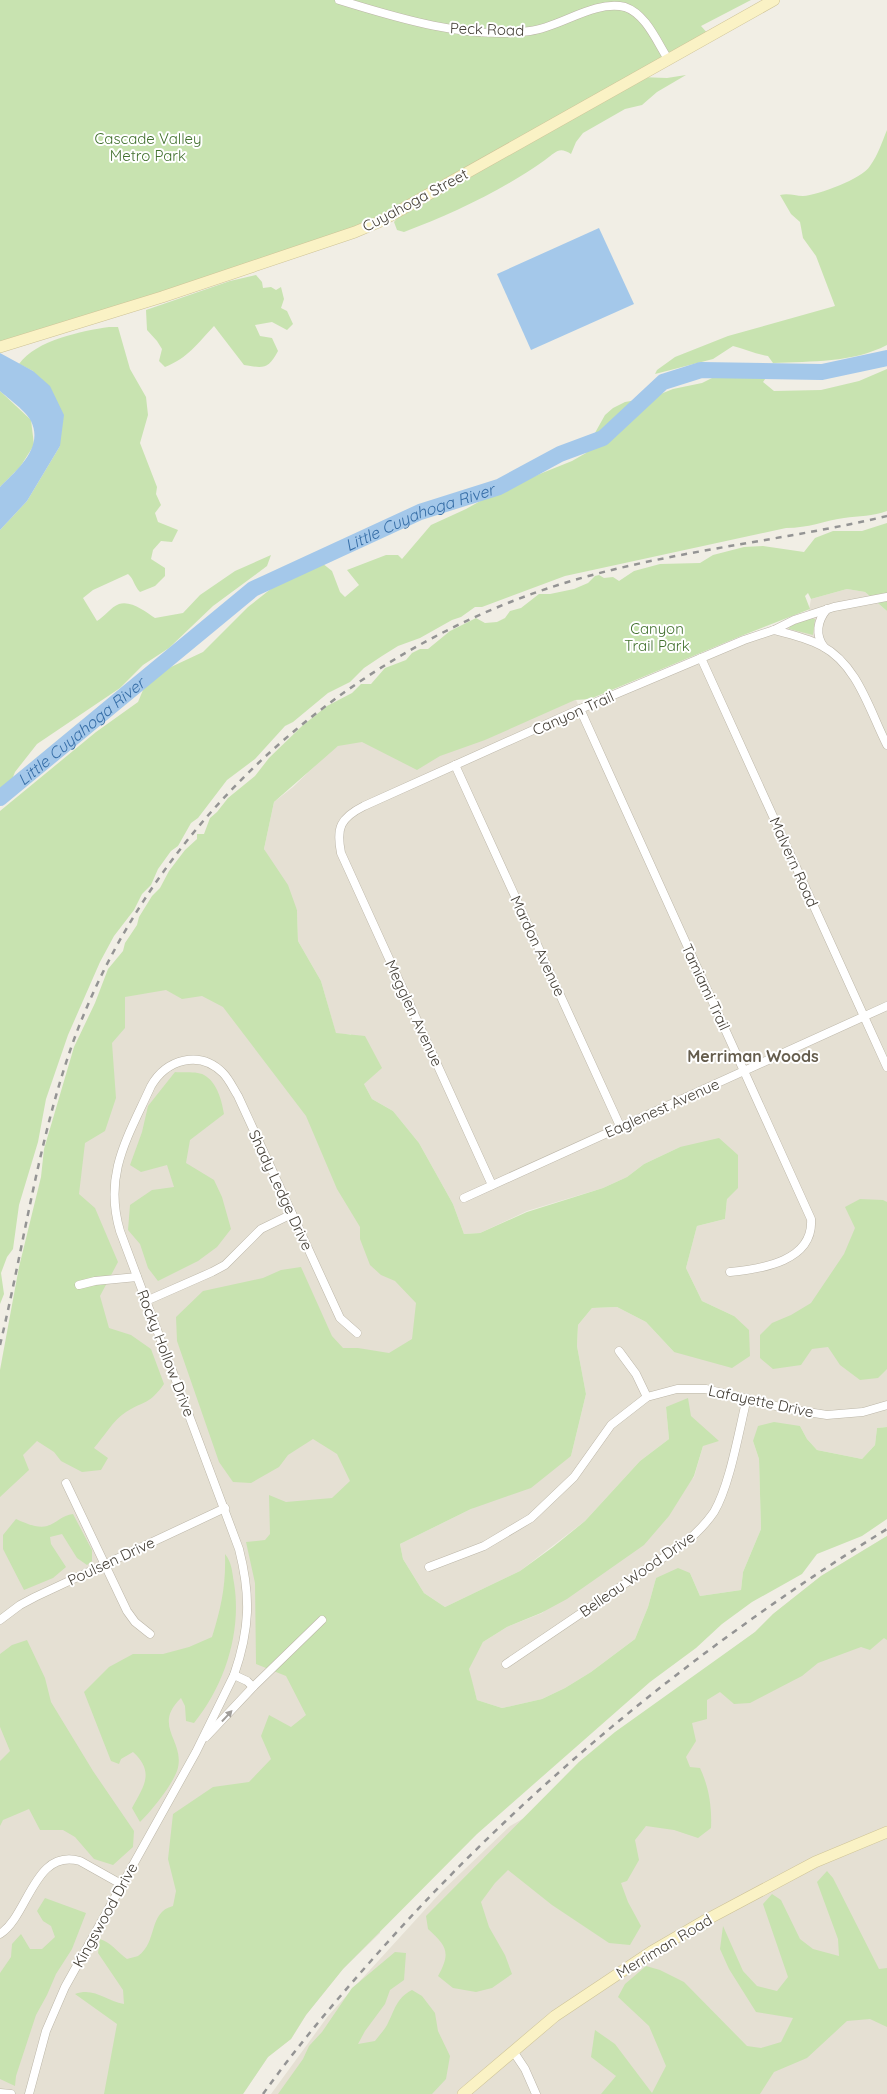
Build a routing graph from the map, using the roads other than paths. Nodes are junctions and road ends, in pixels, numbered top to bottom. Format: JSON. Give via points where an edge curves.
{"nodes":[{"id":1,"x":339,"y":0,"type":"edge"},
{"id":2,"x":774,"y":0,"type":"edge"},
{"id":3,"x":668,"y":59,"type":"junction"},
{"id":4,"x":2,"y":346,"type":"edge"},
{"id":5,"x":887,"y":597,"type":"edge"},
{"id":6,"x":827,"y":609,"type":"junction"},
{"id":7,"x":774,"y":630,"type":"junction"},
{"id":8,"x":824,"y":647,"type":"junction"},
{"id":9,"x":702,"y":658,"type":"junction"},
{"id":10,"x":580,"y":709,"type":"junction"},
{"id":11,"x":887,"y":746,"type":"edge"},
{"id":12,"x":455,"y":765,"type":"junction"},
{"id":13,"x":338,"y":840,"type":"joint"},
{"id":14,"x":887,"y":1006,"type":"edge"},
{"id":15,"x":864,"y":1017,"type":"junction"},
{"id":16,"x":193,"y":1060,"type":"joint"},
{"id":17,"x":887,"y":1067,"type":"edge"},
{"id":18,"x":744,"y":1072,"type":"junction"},
{"id":19,"x":620,"y":1126,"type":"junction"},
{"id":20,"x":492,"y":1185,"type":"junction"},
{"id":21,"x":464,"y":1198,"type":"dead end"},
{"id":22,"x":292,"y":1214,"type":"junction"},
{"id":23,"x":730,"y":1272,"type":"dead end"},
{"id":24,"x":137,"y":1277,"type":"junction"},
{"id":25,"x":79,"y":1285,"type":"dead end"},
{"id":26,"x":146,"y":1301,"type":"junction"},
{"id":27,"x":357,"y":1333,"type":"dead end"},
{"id":28,"x":619,"y":1351,"type":"dead end"},
{"id":29,"x":647,"y":1397,"type":"junction"},
{"id":30,"x":746,"y":1398,"type":"junction"},
{"id":31,"x":887,"y":1405,"type":"edge"},
{"id":32,"x":66,"y":1482,"type":"dead end"},
{"id":33,"x":225,"y":1508,"type":"junction"},
{"id":34,"x":105,"y":1564,"type":"junction"},
{"id":35,"x":429,"y":1567,"type":"dead end"},
{"id":36,"x":0,"y":1620,"type":"edge"},
{"id":37,"x":322,"y":1620,"type":"dead end"},
{"id":38,"x":150,"y":1634,"type":"dead end"},
{"id":39,"x":506,"y":1664,"type":"dead end"},
{"id":40,"x":234,"y":1675,"type":"junction"},
{"id":41,"x":253,"y":1687,"type":"junction"},
{"id":42,"x":200,"y":1744,"type":"junction"},
{"id":43,"x":887,"y":1832,"type":"edge"},
{"id":44,"x":121,"y":1884,"type":"junction"},
{"id":45,"x":0,"y":1934,"type":"edge"},
{"id":46,"x":513,"y":2051,"type":"junction"},
{"id":47,"x":0,"y":2093,"type":"edge"},
{"id":48,"x":11,"y":2094,"type":"edge"},
{"id":49,"x":29,"y":2094,"type":"edge"},
{"id":50,"x":463,"y":2094,"type":"edge"},
{"id":51,"x":536,"y":2094,"type":"edge"}],
"edges":[{"from":1,"to":3,"type":"street","name":"Peck Road","via":[[448,28],[494,32],[530,31],[601,6],[624,7],[643,19]]},
{"from":2,"to":3,"type":"street","name":"Cuyahoga Street"},
{"from":3,"to":4,"type":"street","name":"Cuyahoga Street","via":[[381,221],[356,232]]},
{"from":5,"to":6,"type":"street","name":"Canyon Trail"},
{"from":6,"to":7,"type":"street","name":"Canyon Trail"},
{"from":6,"to":8,"type":"street","via":[[818,626]]},
{"from":7,"to":8,"type":"street"},
{"from":7,"to":9,"type":"street","name":"Canyon Trail"},
{"from":8,"to":11,"type":"street","via":[[855,679]]},
{"from":9,"to":10,"type":"street","name":"Canyon Trail"},
{"from":9,"to":15,"type":"street","name":"Malvern Road"},
{"from":10,"to":12,"type":"street","name":"Canyon Trail"},
{"from":10,"to":18,"type":"street","name":"Tamiami Trail"},
{"from":12,"to":13,"type":"street","name":"Canyon Trail","via":[[352,812],[342,824]]},
{"from":12,"to":19,"type":"street","name":"Mardon Avenue"},
{"from":13,"to":20,"type":"street","name":"Megglen Avenue","via":[[341,853]]},
{"from":14,"to":15,"type":"street","name":"Eaglenest Avenue"},
{"from":15,"to":17,"type":"street","name":"Malvern Road"},
{"from":15,"to":18,"type":"street","name":"Eaglenest Avenue"},
{"from":16,"to":22,"type":"street","name":"Shady Ledge Drive","via":[[215,1067],[229,1080]]},
{"from":16,"to":24,"type":"street","name":"Rocky Hollow Drive","via":[[171,1064],[155,1079],[116,1166],[113,1190],[116,1218]]},
{"from":18,"to":19,"type":"street","name":"Eaglenest Avenue"},
{"from":18,"to":23,"type":"street","name":"Tamiami Trail","via":[[812,1226],[810,1238],[797,1252],[760,1269]]},
{"from":19,"to":20,"type":"street","name":"Eaglenest Avenue"},
{"from":20,"to":21,"type":"street","name":"Eaglenest Avenue"},
{"from":22,"to":26,"type":"street","via":[[261,1229],[219,1269]]},
{"from":22,"to":27,"type":"street","name":"Shady Ledge Drive","via":[[340,1318]]},
{"from":24,"to":25,"type":"street","via":[[95,1280]]},
{"from":24,"to":26,"type":"street","name":"Rocky Hollow Drive"},
{"from":26,"to":33,"type":"street","name":"Rocky Hollow Drive"},
{"from":28,"to":29,"type":"street","via":[[636,1374]]},
{"from":29,"to":30,"type":"street","name":"Lafayette Drive","via":[[691,1388]]},
{"from":29,"to":35,"type":"street","name":"Lafayette Drive","via":[[616,1419],[574,1477],[531,1518],[484,1546]]},
{"from":30,"to":31,"type":"street","name":"Lafayette Drive","via":[[828,1415],[863,1412]]},
{"from":30,"to":39,"type":"street","name":"Belleau Wood Drive","via":[[723,1491],[713,1513],[699,1531]]},
{"from":32,"to":34,"type":"street"},
{"from":33,"to":34,"type":"street","name":"Poulsen Drive"},
{"from":33,"to":40,"type":"street","name":"Rocky Hollow Drive","via":[[240,1553],[248,1600],[243,1649]]},
{"from":34,"to":36,"type":"street","name":"Poulsen Drive","via":[[20,1605]]},
{"from":34,"to":38,"type":"street","via":[[127,1611]]},
{"from":37,"to":41,"type":"street","name":"Kingswood Drive"},
{"from":40,"to":41,"type":"street"},
{"from":40,"to":42,"type":"street","name":"Kingswood Drive"},
{"from":42,"to":41,"type":"street","name":"Kingswood Drive","one_way":true},
{"from":42,"to":44,"type":"street","name":"Kingswood Drive"},
{"from":43,"to":46,"type":"street","name":"Merriman Road","via":[[815,1862],[651,1952],[561,2012]]},
{"from":44,"to":45,"type":"street","via":[[80,1861],[72,1859],[55,1863],[38,1877],[15,1919]]},
{"from":44,"to":49,"type":"street","name":"Kingswood Drive","via":[[55,2009]]},
{"from":46,"to":50,"type":"street","name":"Merriman Road"},
{"from":46,"to":51,"type":"street"},
{"from":47,"to":48,"type":"street"}]}
